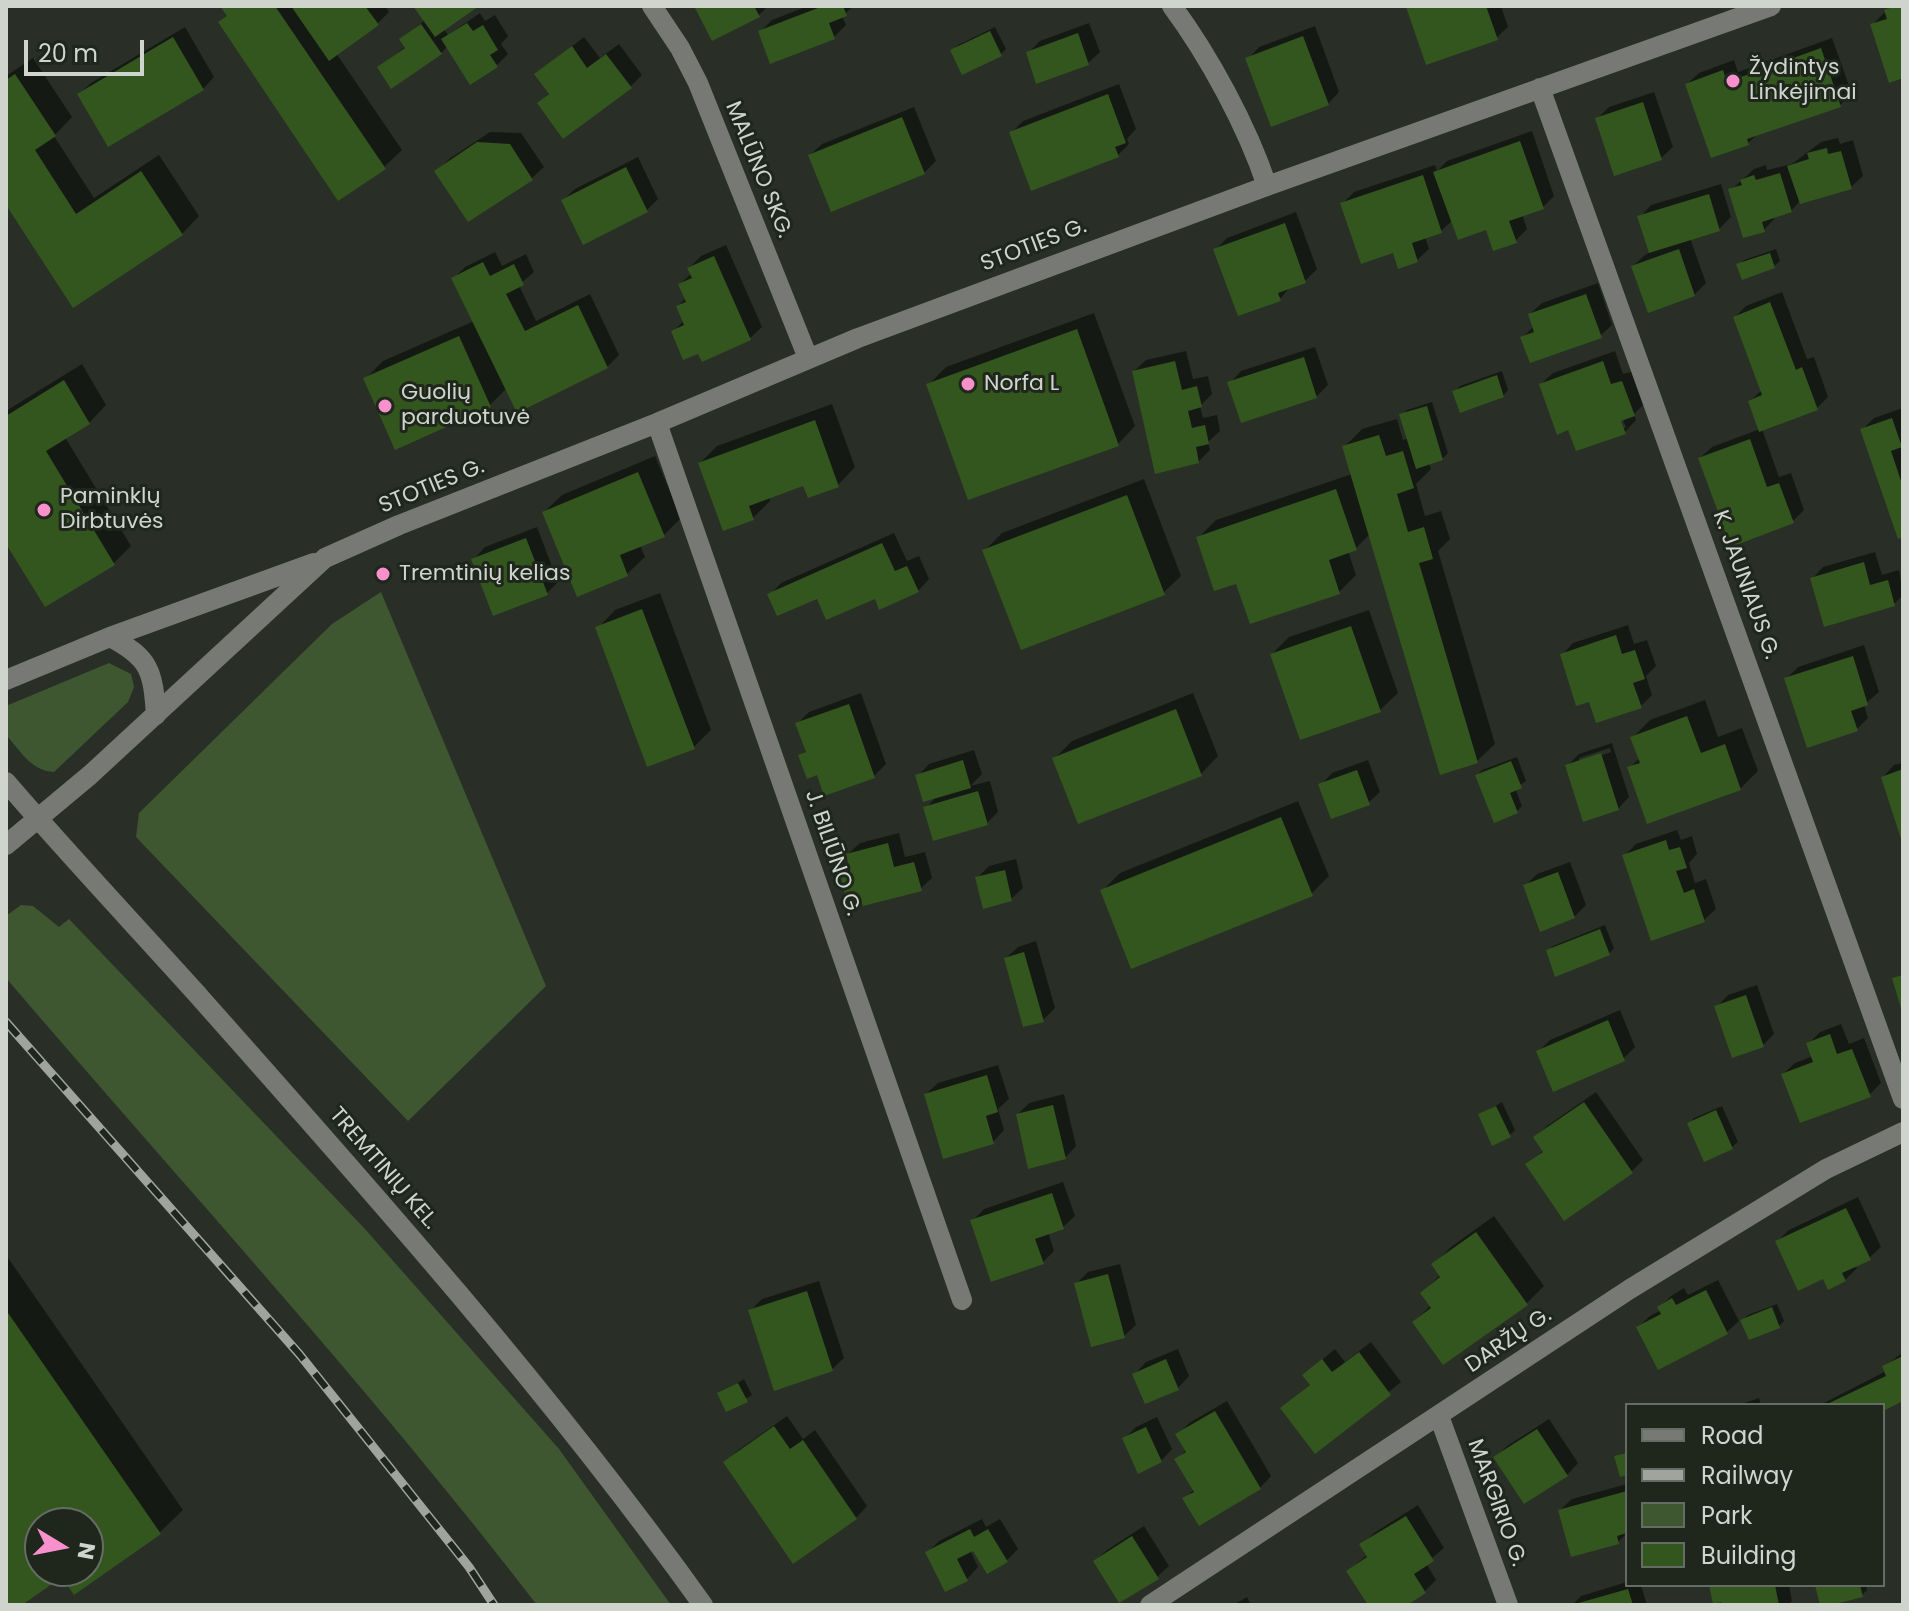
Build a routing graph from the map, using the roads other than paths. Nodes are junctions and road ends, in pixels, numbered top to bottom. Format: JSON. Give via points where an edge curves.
{"nodes":[{"id":1,"x":652,"y":6,"type":"edge"},
{"id":2,"x":1172,"y":6,"type":"edge"},
{"id":3,"x":1771,"y":6,"type":"edge"},
{"id":4,"x":1540,"y":88,"type":"junction"},
{"id":5,"x":1267,"y":186,"type":"junction"},
{"id":6,"x":808,"y":358,"type":"junction"},
{"id":7,"x":657,"y":423,"type":"junction"},
{"id":8,"x":325,"y":558,"type":"junction"},
{"id":9,"x":110,"y":637,"type":"junction"},
{"id":10,"x":6,"y":680,"type":"edge"},
{"id":11,"x":156,"y":715,"type":"junction"},
{"id":12,"x":6,"y":782,"type":"edge"},
{"id":13,"x":38,"y":819,"type":"junction"},
{"id":14,"x":6,"y":845,"type":"edge"},
{"id":15,"x":1903,"y":1099,"type":"edge"},
{"id":16,"x":1903,"y":1132,"type":"edge"},
{"id":17,"x":962,"y":1300,"type":"dead end"},
{"id":18,"x":1439,"y":1416,"type":"junction"},
{"id":19,"x":703,"y":1605,"type":"edge"},
{"id":20,"x":1150,"y":1605,"type":"edge"},
{"id":21,"x":1508,"y":1605,"type":"edge"}],
"edges":[{"from":1,"to":6,"type":"street","name":"MALŪNO SKG.","via":[[698,83]]},
{"from":2,"to":5,"type":"street","via":[[1238,115]]},
{"from":3,"to":4,"type":"street","name":"STOTIES G."},
{"from":4,"to":5,"type":"street","name":"STOTIES G."},
{"from":4,"to":15,"type":"street","name":"K. JAUNIAUS G."},
{"from":5,"to":6,"type":"street","name":"STOTIES G."},
{"from":6,"to":7,"type":"street","name":"STOTIES G."},
{"from":7,"to":8,"type":"street","name":"STOTIES G."},
{"from":7,"to":17,"type":"street","name":"J. BILIŪNO G."},
{"from":8,"to":9,"type":"street","name":"STOTIES G."},
{"from":8,"to":11,"type":"street","name":"STOTIES G."},
{"from":9,"to":10,"type":"street","name":"STOTIES G."},
{"from":9,"to":11,"type":"street","via":[[133,649],[144,663],[154,680]]},
{"from":11,"to":13,"type":"street","name":"STOTIES G."},
{"from":12,"to":13,"type":"street","name":"TREMTINIŲ KEL."},
{"from":13,"to":14,"type":"street","name":"STOTIES G."},
{"from":13,"to":19,"type":"street","name":"TREMTINIŲ KEL.","via":[[438,1269],[592,1455]]},
{"from":16,"to":18,"type":"street","name":"DARŽŲ G.","via":[[1826,1169],[1643,1281]]},
{"from":18,"to":20,"type":"street","name":"DARŽŲ G."},
{"from":18,"to":21,"type":"street","name":"MARGIRIO G."}]}
